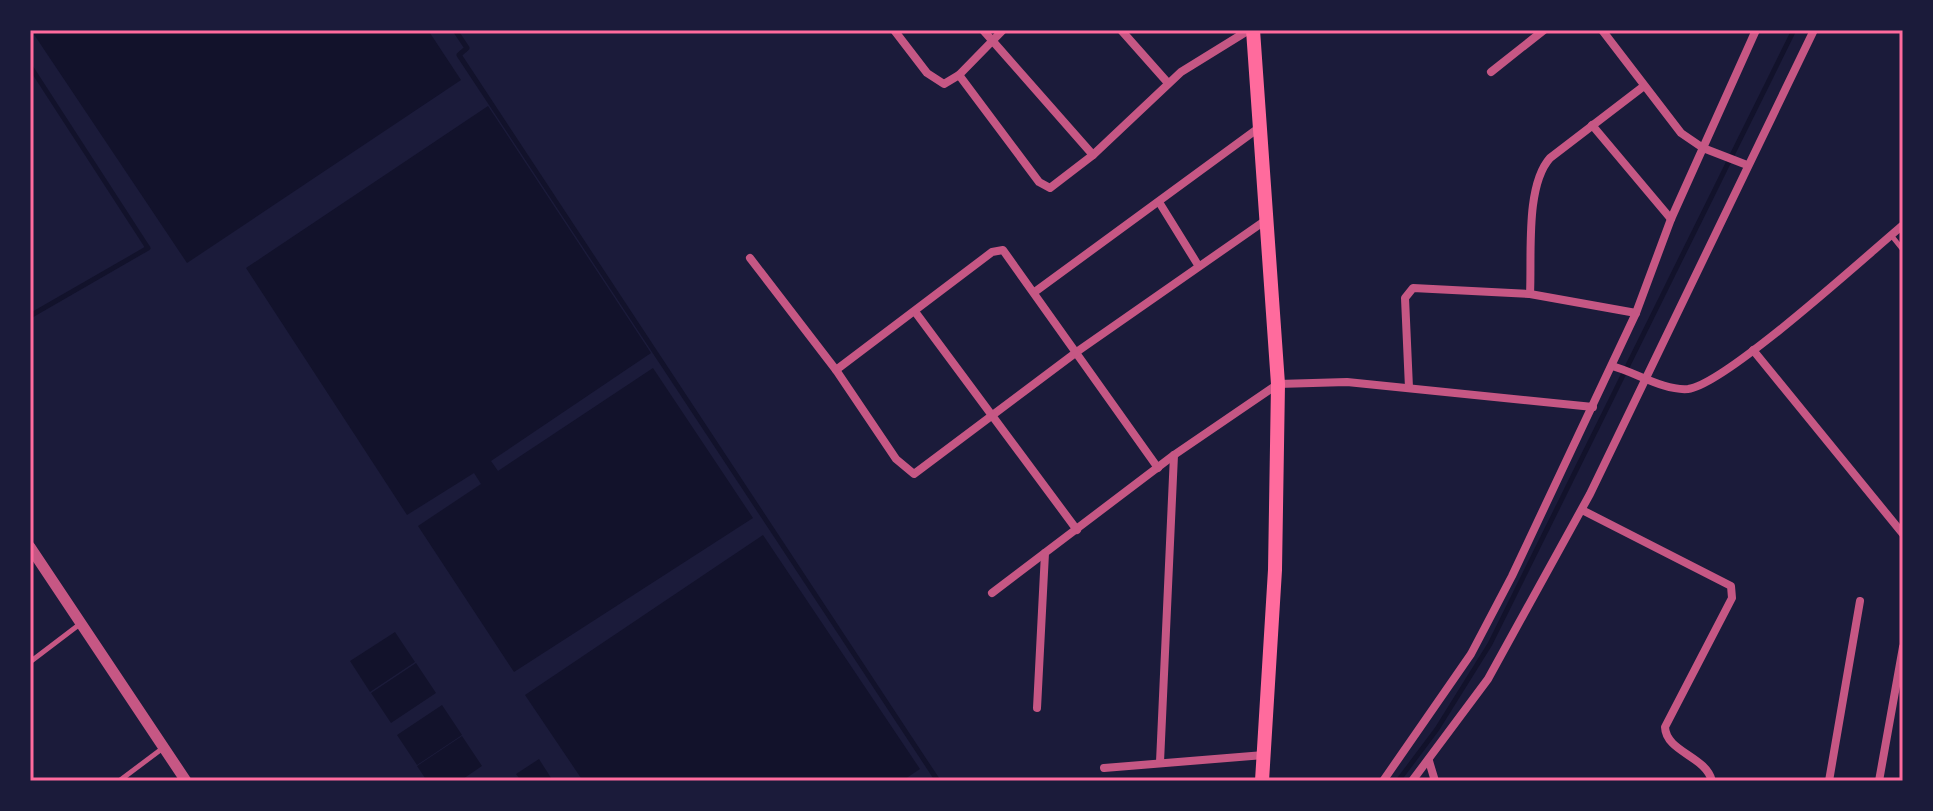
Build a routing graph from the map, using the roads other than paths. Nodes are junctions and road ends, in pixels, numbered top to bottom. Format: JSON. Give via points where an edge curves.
{"nodes":[{"id":1,"x":894,"y":30,"type":"edge"},
{"id":2,"x":983,"y":30,"type":"edge"},
{"id":3,"x":1003,"y":30,"type":"edge"},
{"id":4,"x":1121,"y":30,"type":"edge"},
{"id":5,"x":1251,"y":30,"type":"edge"},
{"id":6,"x":1544,"y":30,"type":"edge"},
{"id":7,"x":1602,"y":30,"type":"edge"},
{"id":8,"x":1756,"y":30,"type":"edge"},
{"id":9,"x":1814,"y":30,"type":"edge"},
{"id":10,"x":992,"y":41,"type":"junction"},
{"id":11,"x":1491,"y":72,"type":"dead end"},
{"id":12,"x":959,"y":75,"type":"junction"},
{"id":13,"x":1168,"y":83,"type":"junction"},
{"id":14,"x":1644,"y":86,"type":"junction"},
{"id":15,"x":1592,"y":125,"type":"junction"},
{"id":16,"x":1260,"y":127,"type":"junction"},
{"id":17,"x":1703,"y":148,"type":"junction"},
{"id":18,"x":1093,"y":155,"type":"junction"},
{"id":19,"x":1743,"y":163,"type":"junction"},
{"id":20,"x":1159,"y":202,"type":"junction"},
{"id":21,"x":1671,"y":219,"type":"junction"},
{"id":22,"x":1266,"y":220,"type":"junction"},
{"id":23,"x":1903,"y":225,"type":"edge"},
{"id":24,"x":1891,"y":235,"type":"junction"},
{"id":25,"x":1903,"y":250,"type":"edge"},
{"id":26,"x":750,"y":258,"type":"dead end"},
{"id":27,"x":1198,"y":265,"type":"junction"},
{"id":28,"x":1036,"y":291,"type":"junction"},
{"id":29,"x":1530,"y":294,"type":"junction"},
{"id":30,"x":916,"y":313,"type":"junction"},
{"id":31,"x":1636,"y":313,"type":"junction"},
{"id":32,"x":1753,"y":350,"type":"junction"},
{"id":33,"x":1078,"y":351,"type":"junction"},
{"id":34,"x":1612,"y":366,"type":"junction"},
{"id":35,"x":836,"y":370,"type":"junction"},
{"id":36,"x":1645,"y":377,"type":"junction"},
{"id":37,"x":1278,"y":384,"type":"junction"},
{"id":38,"x":1409,"y":388,"type":"junction"},
{"id":39,"x":1593,"y":407,"type":"junction"},
{"id":40,"x":994,"y":418,"type":"junction"},
{"id":41,"x":1174,"y":455,"type":"junction"},
{"id":42,"x":1158,"y":468,"type":"junction"},
{"id":43,"x":1582,"y":510,"type":"junction"},
{"id":44,"x":1077,"y":530,"type":"junction"},
{"id":45,"x":1903,"y":534,"type":"edge"},
{"id":46,"x":30,"y":547,"type":"edge"},
{"id":47,"x":1045,"y":553,"type":"junction"},
{"id":48,"x":992,"y":593,"type":"dead end"},
{"id":49,"x":1860,"y":601,"type":"dead end"},
{"id":50,"x":81,"y":623,"type":"junction"},
{"id":51,"x":1903,"y":647,"type":"edge"},
{"id":52,"x":30,"y":662,"type":"edge"},
{"id":53,"x":1896,"y":678,"type":"junction"},
{"id":54,"x":1903,"y":688,"type":"edge"},
{"id":55,"x":1037,"y":708,"type":"dead end"},
{"id":56,"x":164,"y":747,"type":"junction"},
{"id":57,"x":1264,"y":755,"type":"junction"},
{"id":58,"x":1429,"y":761,"type":"junction"},
{"id":59,"x":1160,"y":762,"type":"junction"},
{"id":60,"x":1104,"y":768,"type":"dead end"},
{"id":61,"x":119,"y":781,"type":"edge"},
{"id":62,"x":186,"y":781,"type":"edge"},
{"id":63,"x":1262,"y":781,"type":"edge"},
{"id":64,"x":1383,"y":781,"type":"edge"},
{"id":65,"x":1412,"y":781,"type":"edge"},
{"id":66,"x":1435,"y":781,"type":"edge"},
{"id":67,"x":1712,"y":781,"type":"edge"},
{"id":68,"x":1829,"y":781,"type":"edge"},
{"id":69,"x":1879,"y":781,"type":"edge"}],
"edges":[{"from":1,"to":12,"type":"street","via":[[935,80],[944,84]]},
{"from":2,"to":10,"type":"street"},
{"from":3,"to":10,"type":"street"},
{"from":4,"to":13,"type":"street"},
{"from":5,"to":13,"type":"street"},
{"from":5,"to":16,"type":"main road"},
{"from":6,"to":11,"type":"street"},
{"from":7,"to":14,"type":"street"},
{"from":8,"to":17,"type":"street"},
{"from":9,"to":19,"type":"street"},
{"from":10,"to":12,"type":"street"},
{"from":10,"to":18,"type":"street"},
{"from":12,"to":18,"type":"street","via":[[1043,186],[1059,184]]},
{"from":13,"to":18,"type":"street"},
{"from":14,"to":15,"type":"street"},
{"from":14,"to":17,"type":"street","via":[[1681,133]]},
{"from":15,"to":21,"type":"street"},
{"from":15,"to":29,"type":"street","via":[[1550,158],[1537,177]]},
{"from":16,"to":20,"type":"street"},
{"from":16,"to":22,"type":"main road"},
{"from":17,"to":19,"type":"street"},
{"from":17,"to":21,"type":"street"},
{"from":19,"to":36,"type":"street"},
{"from":20,"to":27,"type":"street"},
{"from":20,"to":28,"type":"street"},
{"from":21,"to":31,"type":"street"},
{"from":22,"to":27,"type":"street"},
{"from":22,"to":37,"type":"main road"},
{"from":23,"to":24,"type":"street"},
{"from":24,"to":25,"type":"lane"},
{"from":24,"to":32,"type":"street"},
{"from":26,"to":35,"type":"street"},
{"from":27,"to":33,"type":"street"},
{"from":28,"to":30,"type":"street","via":[[1008,254],[995,250]]},
{"from":28,"to":33,"type":"street"},
{"from":29,"to":31,"type":"street"},
{"from":29,"to":38,"type":"street","via":[[1411,289],[1405,298]]},
{"from":30,"to":35,"type":"street"},
{"from":30,"to":40,"type":"street"},
{"from":31,"to":34,"type":"street"},
{"from":32,"to":36,"type":"street","via":[[1723,373],[1688,389]]},
{"from":32,"to":45,"type":"street"},
{"from":33,"to":40,"type":"street"},
{"from":33,"to":42,"type":"street"},
{"from":34,"to":36,"type":"street"},
{"from":34,"to":39,"type":"street"},
{"from":35,"to":40,"type":"street","via":[[911,474]]},
{"from":36,"to":43,"type":"street"},
{"from":37,"to":38,"type":"street","via":[[1316,381]]},
{"from":37,"to":41,"type":"street"},
{"from":37,"to":57,"type":"main road","via":[[1275,570]]},
{"from":38,"to":39,"type":"street"},
{"from":39,"to":64,"type":"street","via":[[1471,654]]},
{"from":40,"to":44,"type":"street"},
{"from":41,"to":42,"type":"street"},
{"from":41,"to":59,"type":"street"},
{"from":42,"to":44,"type":"street"},
{"from":43,"to":58,"type":"street","via":[[1488,679]]},
{"from":43,"to":67,"type":"street","via":[[1731,586],[1732,598],[1665,727],[1668,740],[1707,768]]},
{"from":44,"to":47,"type":"street"},
{"from":46,"to":50,"type":"street"},
{"from":47,"to":48,"type":"street"},
{"from":47,"to":55,"type":"street"},
{"from":49,"to":68,"type":"street"},
{"from":50,"to":52,"type":"lane"},
{"from":50,"to":56,"type":"street"},
{"from":51,"to":53,"type":"street"},
{"from":53,"to":54,"type":"street"},
{"from":53,"to":69,"type":"street"},
{"from":56,"to":61,"type":"lane"},
{"from":56,"to":62,"type":"street"},
{"from":57,"to":59,"type":"street"},
{"from":57,"to":63,"type":"main road"},
{"from":58,"to":65,"type":"street"},
{"from":58,"to":66,"type":"street"},
{"from":59,"to":60,"type":"street"}]}
